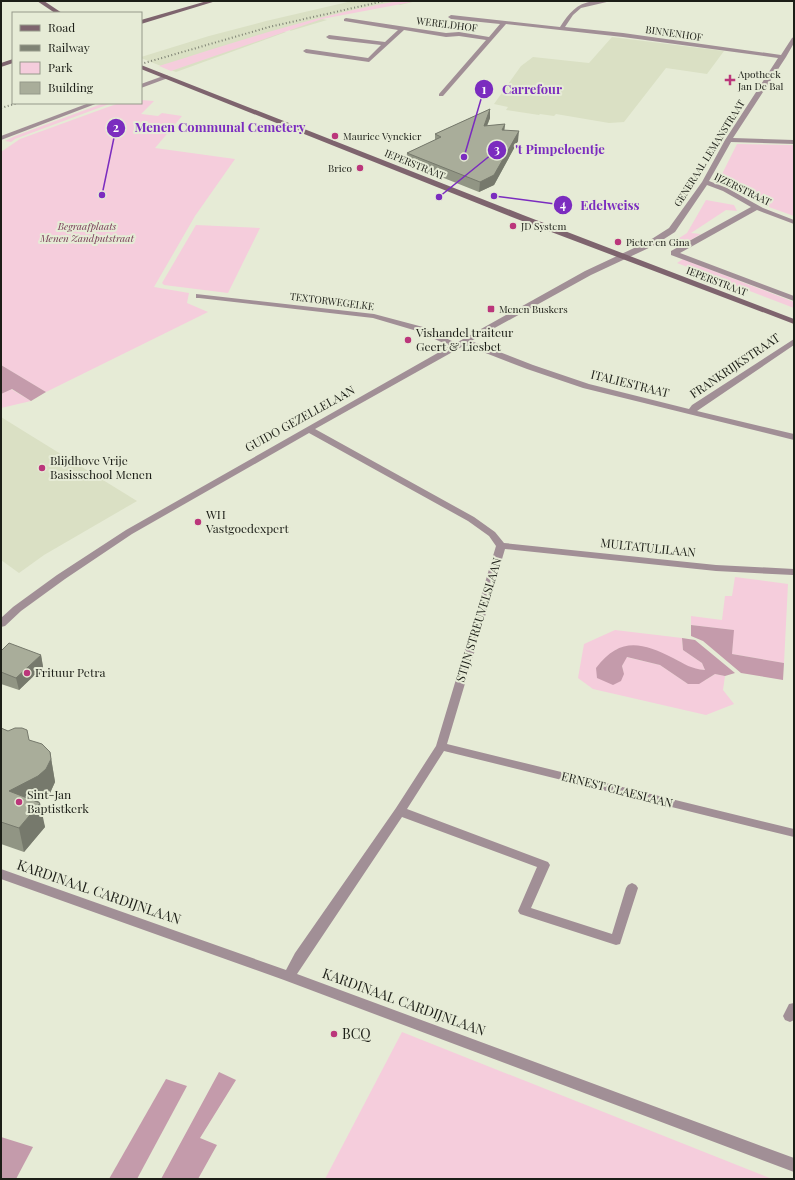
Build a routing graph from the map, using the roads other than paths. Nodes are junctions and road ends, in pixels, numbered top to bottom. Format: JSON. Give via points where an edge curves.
{"nodes":[{"id":1,"x":40,"y":1,"type":"edge"},
{"id":2,"x":213,"y":1,"type":"edge"},
{"id":3,"x":608,"y":1,"type":"edge"},
{"id":4,"x":57,"y":12,"type":"edge"},
{"id":5,"x":451,"y":17,"type":"dead end"},
{"id":6,"x":346,"y":20,"type":"dead end"},
{"id":7,"x":142,"y":22,"type":"edge"},
{"id":8,"x":504,"y":23,"type":"junction"},
{"id":9,"x":402,"y":28,"type":"junction"},
{"id":10,"x":561,"y":29,"type":"junction"},
{"id":11,"x":329,"y":36,"type":"dead end"},
{"id":12,"x":490,"y":39,"type":"junction"},
{"id":13,"x":794,"y":39,"type":"edge"},
{"id":14,"x":384,"y":44,"type":"junction"},
{"id":15,"x":306,"y":51,"type":"dead end"},
{"id":16,"x":783,"y":57,"type":"junction"},
{"id":17,"x":12,"y":61,"type":"edge"},
{"id":18,"x":1,"y":65,"type":"edge"},
{"id":19,"x":142,"y":67,"type":"edge"},
{"id":20,"x":166,"y":77,"type":"junction"},
{"id":21,"x":142,"y":86,"type":"edge"},
{"id":22,"x":441,"y":95,"type":"dead end"},
{"id":23,"x":92,"y":104,"type":"edge"},
{"id":24,"x":1,"y":138,"type":"edge"},
{"id":25,"x":728,"y":140,"type":"junction"},
{"id":26,"x":794,"y":142,"type":"edge"},
{"id":27,"x":705,"y":182,"type":"junction"},
{"id":28,"x":757,"y":207,"type":"junction"},
{"id":29,"x":794,"y":222,"type":"edge"},
{"id":30,"x":623,"y":256,"type":"junction"},
{"id":31,"x":199,"y":296,"type":"dead end"},
{"id":32,"x":794,"y":299,"type":"edge"},
{"id":33,"x":794,"y":322,"type":"edge"},
{"id":34,"x":794,"y":340,"type":"edge"},
{"id":35,"x":461,"y":344,"type":"junction"},
{"id":36,"x":691,"y":412,"type":"junction"},
{"id":37,"x":309,"y":429,"type":"junction"},
{"id":38,"x":794,"y":437,"type":"edge"},
{"id":39,"x":501,"y":546,"type":"junction"},
{"id":40,"x":793,"y":572,"type":"dead end"},
{"id":41,"x":1,"y":624,"type":"edge"},
{"id":42,"x":441,"y":746,"type":"junction"},
{"id":43,"x":400,"y":811,"type":"junction"},
{"id":44,"x":794,"y":833,"type":"edge"},
{"id":45,"x":1,"y":874,"type":"edge"},
{"id":46,"x":632,"y":888,"type":"dead end"},
{"id":47,"x":290,"y":976,"type":"junction"},
{"id":48,"x":794,"y":1165,"type":"edge"}],
"edges":[{"from":1,"to":4,"type":"street"},
{"from":2,"to":7,"type":"street"},
{"from":3,"to":10,"type":"street","via":[[585,4],[572,10]]},
{"from":5,"to":8,"type":"street","name":"BINNENHOF"},
{"from":6,"to":9,"type":"street","name":"WERELDHOF"},
{"from":8,"to":10,"type":"street","name":"BINNENHOF"},
{"from":8,"to":12,"type":"street","name":"WERELDHOF"},
{"from":9,"to":12,"type":"street","name":"WERELDHOF"},
{"from":9,"to":14,"type":"street","name":"WERELDHOF"},
{"from":10,"to":16,"type":"street","name":"BINNENHOF"},
{"from":11,"to":14,"type":"street"},
{"from":12,"to":22,"type":"street","name":"WERELDHOF"},
{"from":13,"to":16,"type":"street","name":"GENERAAL LEMANSTRAAT"},
{"from":14,"to":15,"type":"street","name":"WERELDHOF","via":[[369,60]]},
{"from":16,"to":25,"type":"street","name":"GENERAAL LEMANSTRAAT"},
{"from":17,"to":18,"type":"street"},
{"from":19,"to":20,"type":"street","name":"IEPERSTRAAT"},
{"from":20,"to":21,"type":"street"},
{"from":20,"to":30,"type":"street","name":"IEPERSTRAAT"},
{"from":23,"to":24,"type":"street"},
{"from":25,"to":26,"type":"street"},
{"from":25,"to":27,"type":"street","name":"GENERAAL LEMANSTRAAT"},
{"from":27,"to":28,"type":"street","name":"IJZERSTRAAT","via":[[714,184]]},
{"from":27,"to":30,"type":"street","name":"GENERAAL LEMANSTRAAT","via":[[672,230],[650,244]]},
{"from":28,"to":29,"type":"street","name":"IJZERSTRAAT"},
{"from":28,"to":32,"type":"street","name":"IEPERSTRAAT","via":[[674,253]]},
{"from":30,"to":33,"type":"street","name":"IEPERSTRAAT"},
{"from":30,"to":35,"type":"street","name":"GUIDO GEZELLELAAN"},
{"from":31,"to":35,"type":"street","name":"TEXTORWEGELKE","via":[[374,316]]},
{"from":34,"to":36,"type":"street","name":"FRANKRIJKSTRAAT"},
{"from":35,"to":36,"type":"street","name":"ITALIESTRAAT","via":[[586,386]]},
{"from":35,"to":37,"type":"street","name":"GUIDO GEZELLELAAN"},
{"from":36,"to":38,"type":"street","name":"ITALIESTRAAT"},
{"from":37,"to":39,"type":"street","name":"STIJN STREUVELSLAAN","via":[[471,519],[492,534]]},
{"from":37,"to":41,"type":"street","name":"GUIDO GEZELLELAAN","via":[[123,536],[61,577]]},
{"from":39,"to":40,"type":"street","name":"MULTATULILAAN","via":[[716,568]]},
{"from":39,"to":42,"type":"street","name":"STIJN STREUVELSLAAN"},
{"from":42,"to":43,"type":"street","name":"STIJN STREUVELSLAAN"},
{"from":42,"to":44,"type":"street","name":"ERNEST CLAESLAAN"},
{"from":43,"to":46,"type":"street","via":[[544,866],[524,911],[616,940]]},
{"from":43,"to":47,"type":"street","name":"STIJN STREUVELSLAAN","via":[[300,957]]},
{"from":45,"to":47,"type":"street","name":"KARDINAAL CARDIJNLAAN"},
{"from":47,"to":48,"type":"street","name":"KARDINAAL CARDIJNLAAN"}]}
